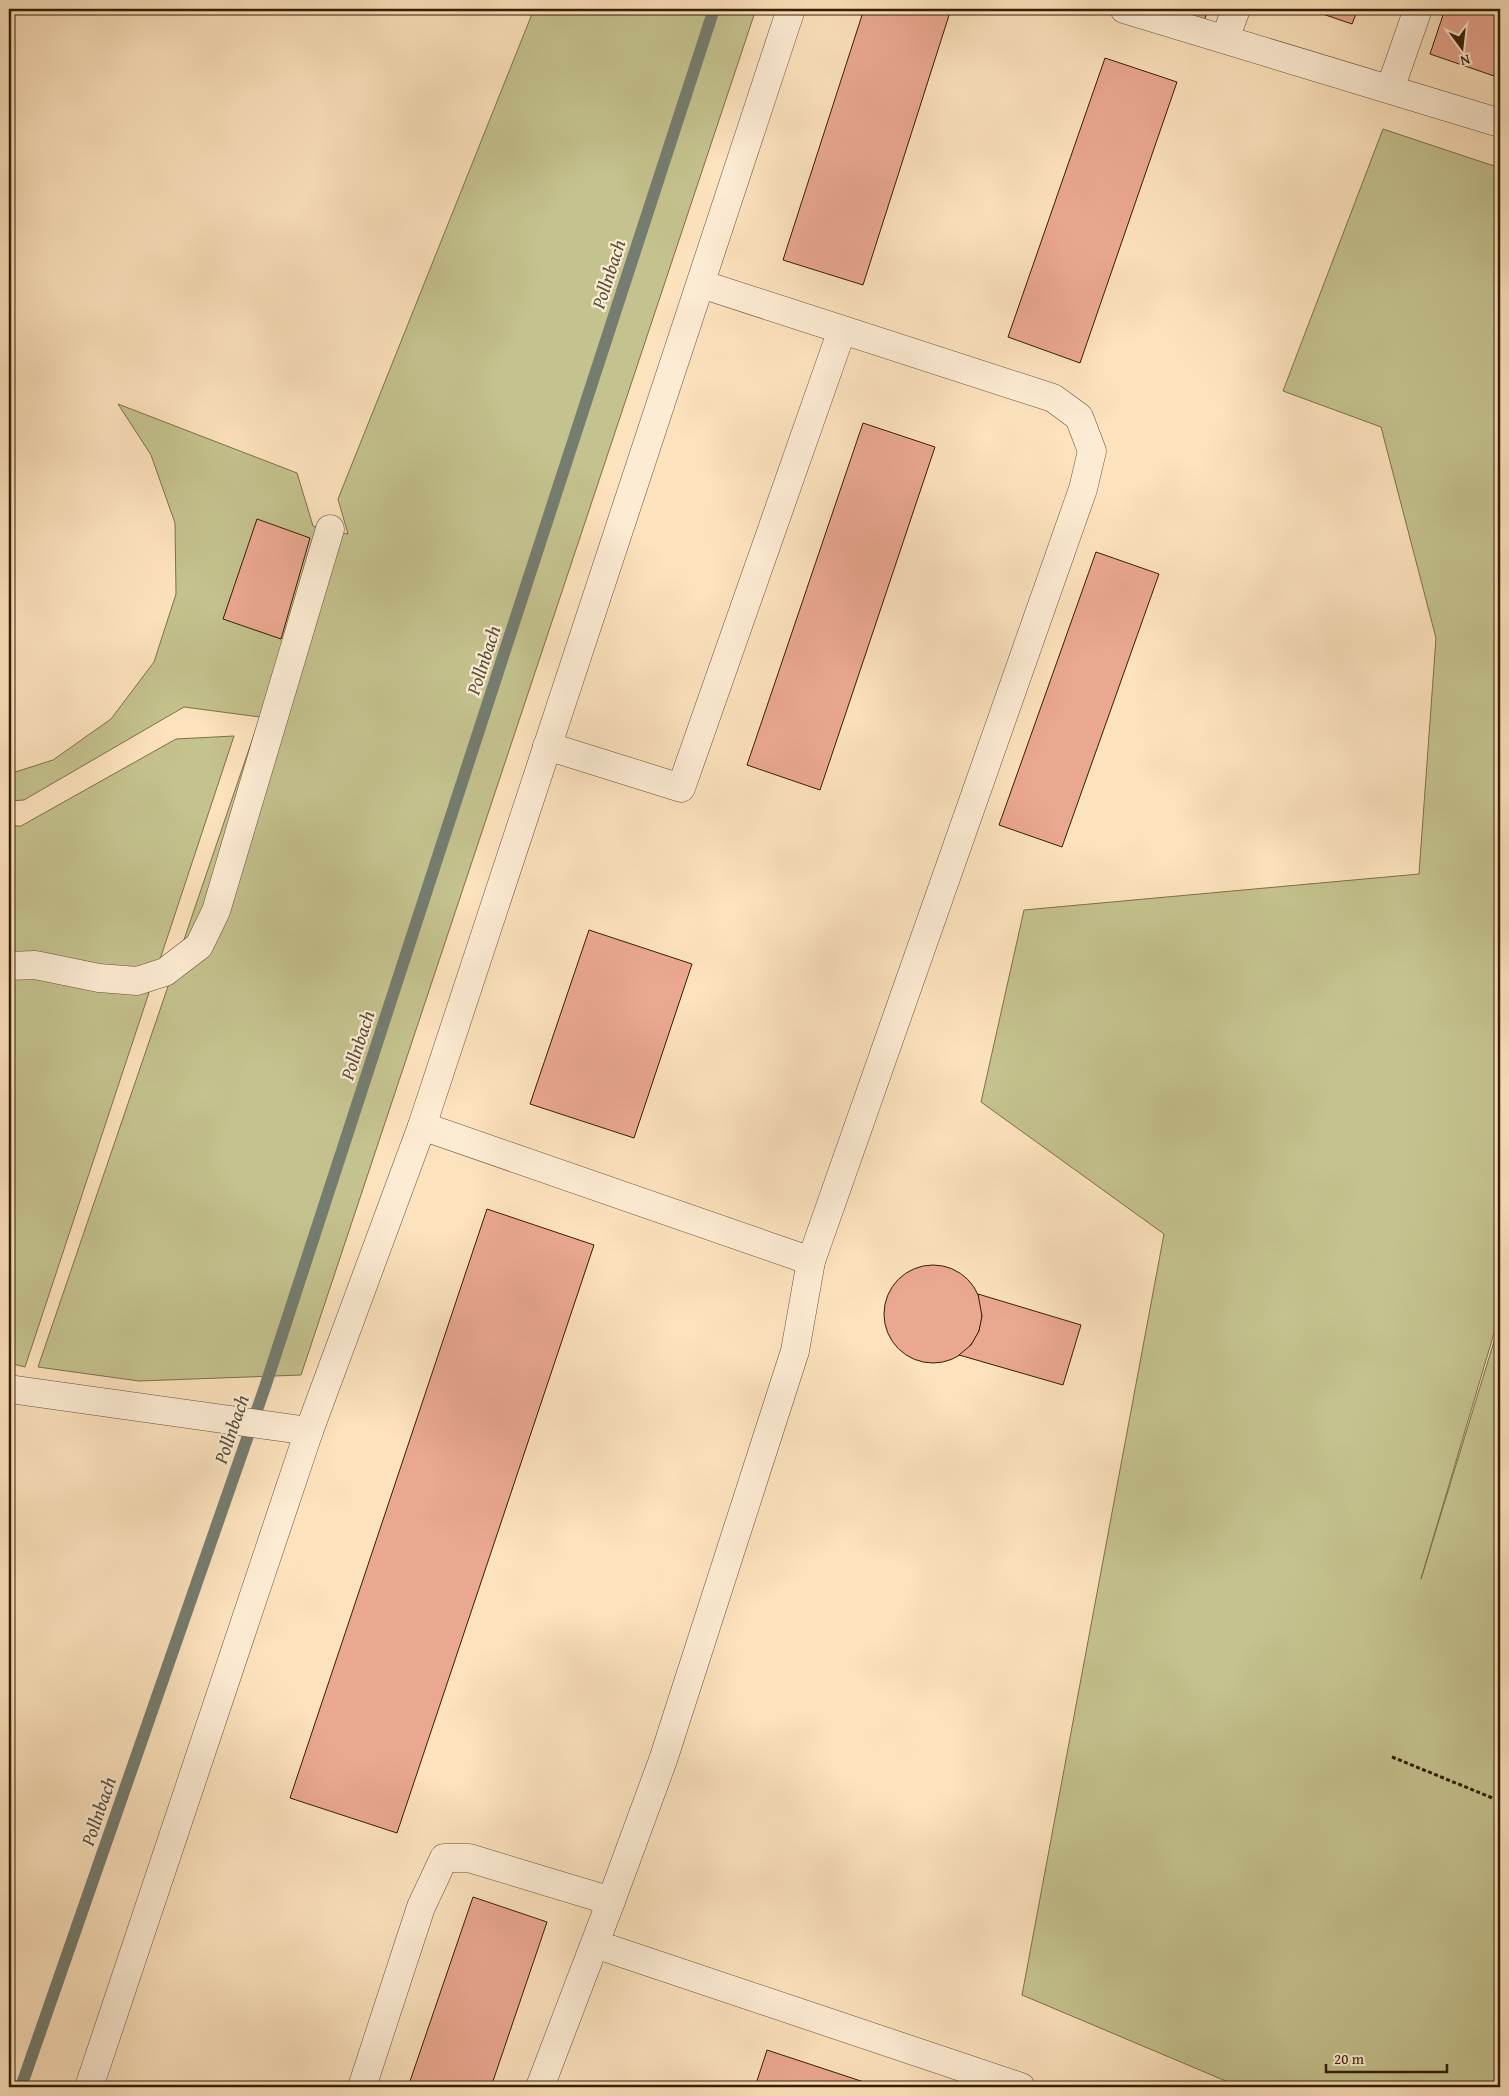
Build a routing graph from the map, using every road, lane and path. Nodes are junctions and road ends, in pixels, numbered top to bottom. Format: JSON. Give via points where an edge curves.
{"nodes":[{"id":1,"x":792,"y":9,"type":"edge"},
{"id":2,"x":1124,"y":9,"type":"edge"},
{"id":3,"x":1236,"y":9,"type":"edge"},
{"id":4,"x":1418,"y":9,"type":"edge"},
{"id":5,"x":1225,"y":40,"type":"junction"},
{"id":6,"x":1390,"y":89,"type":"junction"},
{"id":7,"x":1500,"y":123,"type":"edge"},
{"id":8,"x":701,"y":284,"type":"junction"},
{"id":9,"x":842,"y":330,"type":"junction"},
{"id":10,"x":330,"y":529,"type":"dead end"},
{"id":11,"x":547,"y":746,"type":"junction"},
{"id":12,"x":9,"y":966,"type":"edge"},
{"id":13,"x":422,"y":1126,"type":"junction"},
{"id":14,"x":811,"y":1261,"type":"junction"},
{"id":15,"x":9,"y":1389,"type":"edge"},
{"id":16,"x":309,"y":1431,"type":"junction"},
{"id":17,"x":1392,"y":1757,"type":"dead end"},
{"id":18,"x":1500,"y":1801,"type":"edge"},
{"id":19,"x":610,"y":1901,"type":"junction"},
{"id":20,"x":594,"y":1944,"type":"junction"},
{"id":21,"x":89,"y":2087,"type":"edge"},
{"id":22,"x":362,"y":2087,"type":"edge"},
{"id":23,"x":540,"y":2087,"type":"edge"},
{"id":24,"x":1021,"y":2087,"type":"edge"}],
"edges":[{"from":1,"to":8,"type":"street"},
{"from":2,"to":5,"type":"street"},
{"from":3,"to":5,"type":"street"},
{"from":4,"to":6,"type":"street"},
{"from":5,"to":6,"type":"street"},
{"from":6,"to":7,"type":"street"},
{"from":8,"to":9,"type":"street"},
{"from":8,"to":11,"type":"street"},
{"from":9,"to":11,"type":"street","via":[[681,788]]},
{"from":9,"to":14,"type":"street","via":[[1053,398],[1079,417],[1092,451],[1083,490]]},
{"from":10,"to":12,"type":"street","via":[[216,911],[199,946],[165,972],[137,981],[99,978],[35,965]]},
{"from":11,"to":13,"type":"street"},
{"from":13,"to":14,"type":"street"},
{"from":13,"to":16,"type":"street"},
{"from":14,"to":19,"type":"street","via":[[795,1351],[663,1760]]},
{"from":15,"to":16,"type":"street"},
{"from":16,"to":21,"type":"street"},
{"from":17,"to":18,"type":"path"},
{"from":19,"to":20,"type":"street"},
{"from":19,"to":22,"type":"street","via":[[469,1858],[444,1858],[421,1906]]},
{"from":20,"to":23,"type":"street"},
{"from":20,"to":24,"type":"street"}]}
